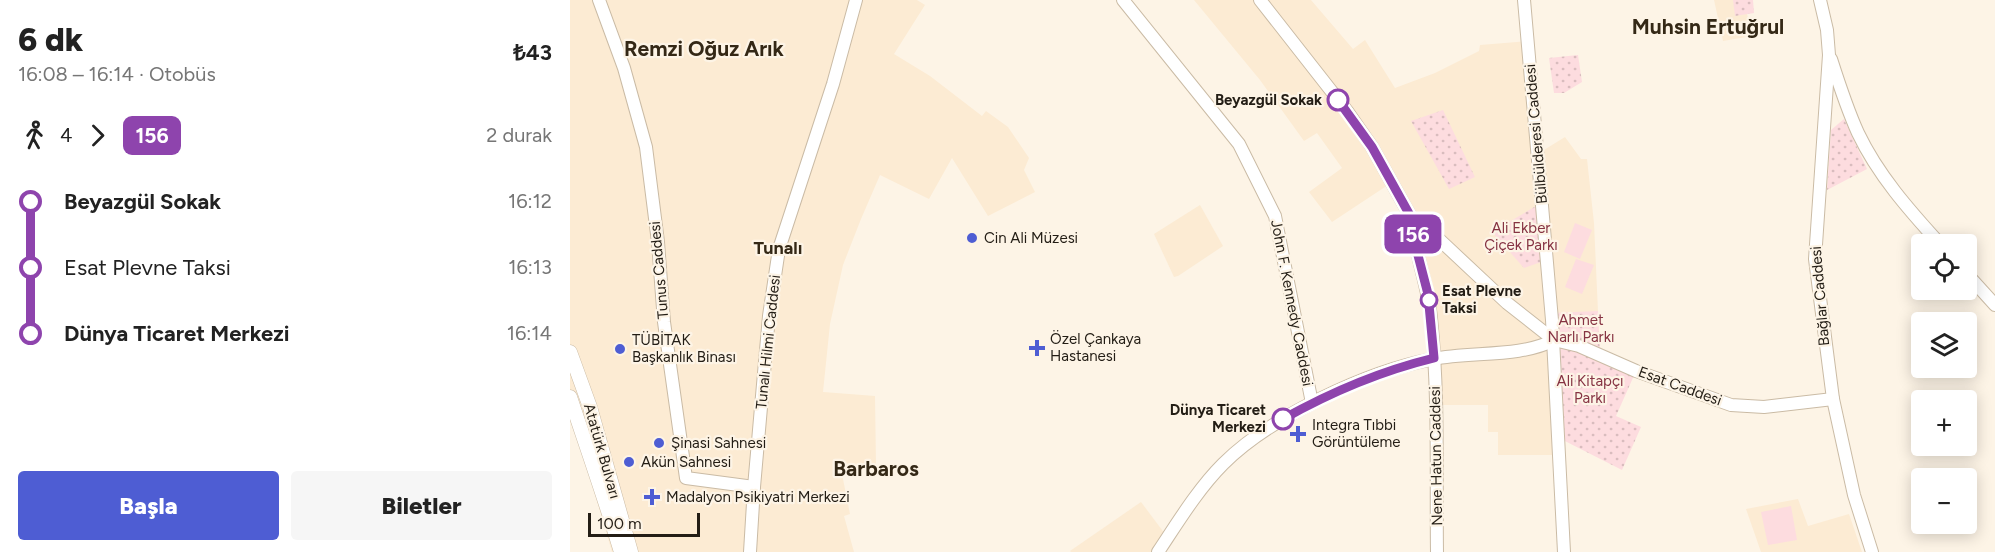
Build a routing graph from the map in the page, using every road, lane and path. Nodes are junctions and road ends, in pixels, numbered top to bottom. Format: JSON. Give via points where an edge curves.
{"nodes":[{"id":1,"x":599,"y":0,"type":"edge"},
{"id":2,"x":856,"y":0,"type":"edge"},
{"id":3,"x":1123,"y":0,"type":"edge"},
{"id":4,"x":1260,"y":0,"type":"edge"},
{"id":5,"x":1524,"y":0,"type":"edge"},
{"id":6,"x":1820,"y":0,"type":"edge"},
{"id":7,"x":1829,"y":55,"type":"junction"},
{"id":8,"x":1412,"y":219,"type":"junction"},
{"id":9,"x":1931,"y":234,"type":"edge"},
{"id":10,"x":1977,"y":285,"type":"edge"},
{"id":11,"x":1995,"y":305,"type":"edge"},
{"id":12,"x":1554,"y":340,"type":"junction"},
{"id":13,"x":570,"y":351,"type":"edge"},
{"id":14,"x":1434,"y":358,"type":"junction"},
{"id":15,"x":570,"y":397,"type":"edge"},
{"id":16,"x":1833,"y":399,"type":"junction"},
{"id":17,"x":1312,"y":403,"type":"junction"},
{"id":18,"x":597,"y":433,"type":"junction"},
{"id":19,"x":582,"y":436,"type":"junction"},
{"id":20,"x":754,"y":487,"type":"junction"},
{"id":21,"x":612,"y":552,"type":"edge"},
{"id":22,"x":621,"y":552,"type":"edge"},
{"id":23,"x":631,"y":552,"type":"edge"},
{"id":24,"x":640,"y":552,"type":"edge"},
{"id":25,"x":750,"y":552,"type":"edge"},
{"id":26,"x":1158,"y":552,"type":"edge"},
{"id":27,"x":1437,"y":552,"type":"edge"},
{"id":28,"x":1564,"y":552,"type":"edge"},
{"id":29,"x":1872,"y":552,"type":"edge"}],
"edges":[{"from":1,"to":20,"type":"main road","name":"Tunus Caddesi","via":[[624,68],[645,147],[686,478]]},
{"from":2,"to":20,"type":"main road","name":"Tunalı Hilmi Caddesi","via":[[779,249]]},
{"from":3,"to":17,"type":"main road","name":"John F. Kennedy Caddesi","via":[[1239,144],[1275,216]]},
{"from":4,"to":8,"type":"main road","name":"Esat Caddesi","via":[[1372,147]]},
{"from":5,"to":12,"type":"main road","name":"Bülbülderesi Caddesi"},
{"from":6,"to":7,"type":"main road","name":"Bağlar Caddesi"},
{"from":7,"to":9,"type":"main road","via":[[1870,155],[1904,205]]},
{"from":7,"to":16,"type":"main road","name":"Bağlar Caddesi","via":[[1815,259]]},
{"from":8,"to":12,"type":"main road","name":"Esat Caddesi"},
{"from":8,"to":14,"type":"main road","name":"Nene Hatun Caddesi","via":[[1428,294]]},
{"from":10,"to":11,"type":"main road"},
{"from":12,"to":14,"type":"main road","via":[[1529,350]]},
{"from":12,"to":16,"type":"main road","name":"Esat Caddesi","via":[[1731,405],[1764,407]]},
{"from":12,"to":28,"type":"main road","name":"Bülbülderesi Caddesi"},
{"from":13,"to":18,"type":"main road","name":"Atatürk Bulvarı"},
{"from":14,"to":17,"type":"main road","via":[[1364,380]]},
{"from":14,"to":27,"type":"main road","name":"Nene Hatun Caddesi"},
{"from":15,"to":19,"type":"main road","name":"Atatürk Bulvarı"},
{"from":16,"to":29,"type":"main road","name":"Bağlar Caddesi","via":[[1854,495]]},
{"from":17,"to":26,"type":"main road","via":[[1264,432],[1224,464]]},
{"from":18,"to":23,"type":"main road","name":"Atatürk Bulvarı"},
{"from":18,"to":24,"type":"main road","via":[[614,469]]},
{"from":19,"to":21,"type":"main road"},
{"from":19,"to":22,"type":"main road"},
{"from":20,"to":25,"type":"main road","name":"Tunalı Hilmi Caddesi"}]}
